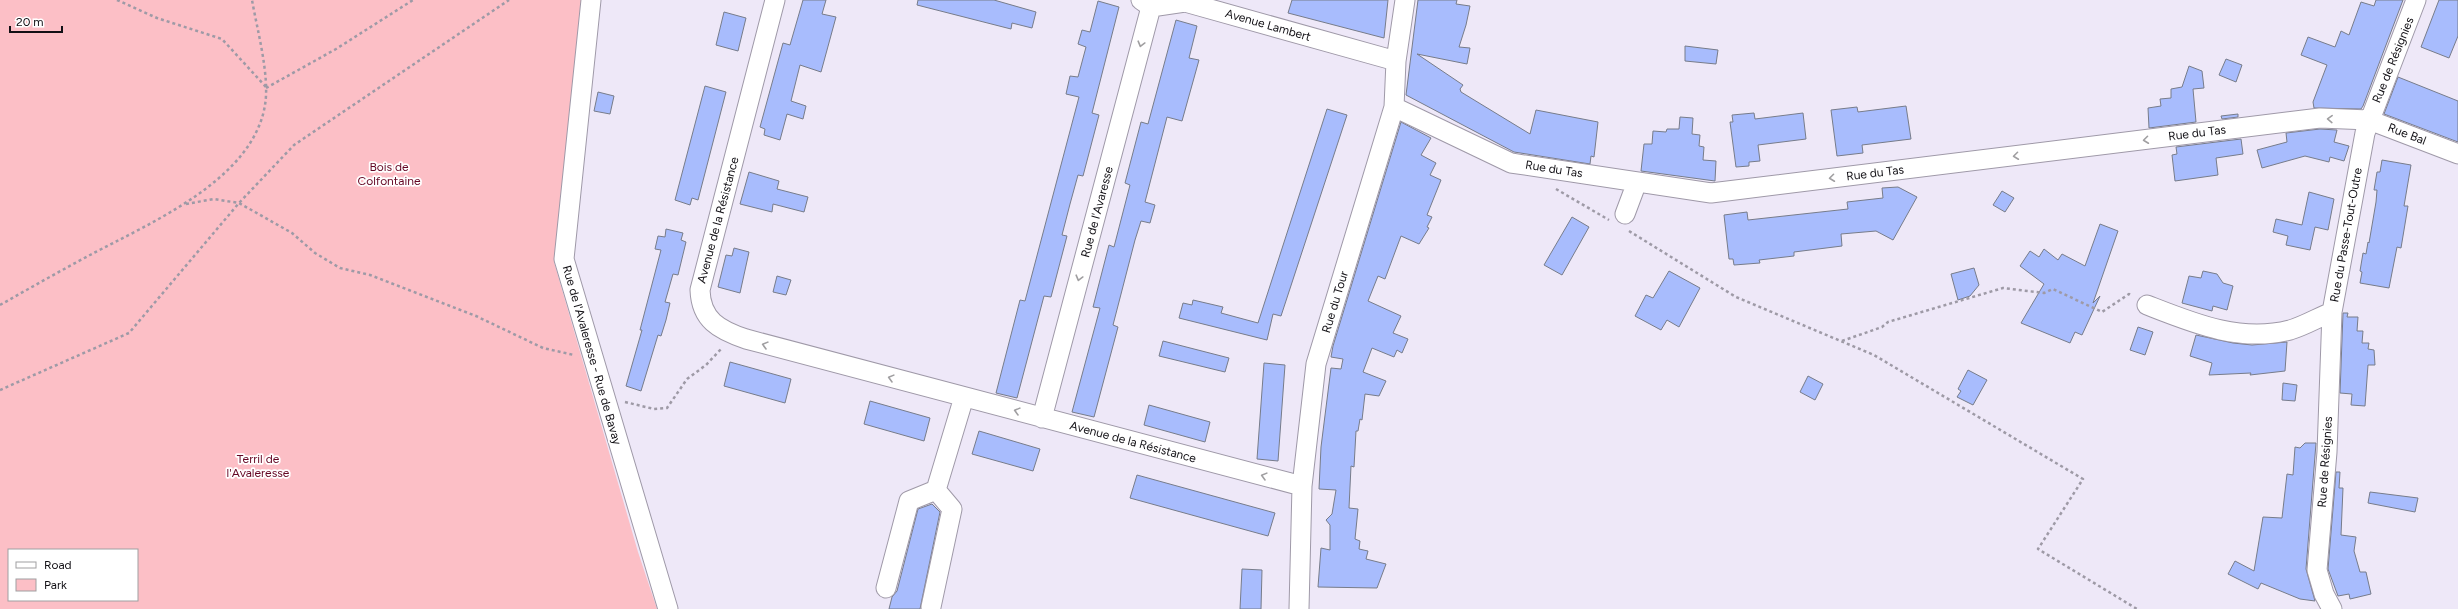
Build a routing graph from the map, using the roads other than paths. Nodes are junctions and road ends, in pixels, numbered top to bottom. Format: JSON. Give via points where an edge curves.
{"nodes":[{"id":1,"x":591,"y":0,"type":"edge"},
{"id":2,"x":775,"y":0,"type":"edge"},
{"id":3,"x":1404,"y":0,"type":"edge"},
{"id":4,"x":2416,"y":0,"type":"edge"},
{"id":5,"x":1146,"y":3,"type":"edge"},
{"id":6,"x":1396,"y":61,"type":"junction"},
{"id":7,"x":1394,"y":108,"type":"junction"},
{"id":8,"x":2367,"y":126,"type":"junction"},
{"id":9,"x":2458,"y":154,"type":"edge"},
{"id":10,"x":1637,"y":182,"type":"junction"},
{"id":11,"x":1622,"y":223,"type":"road end"},
{"id":12,"x":2147,"y":305,"type":"road end"},
{"id":13,"x":2332,"y":312,"type":"junction"},
{"id":14,"x":964,"y":397,"type":"junction"},
{"id":15,"x":1042,"y":418,"type":"junction"},
{"id":16,"x":1302,"y":486,"type":"junction"},
{"id":17,"x":936,"y":490,"type":"junction"},
{"id":18,"x":886,"y":588,"type":"dead end"},
{"id":19,"x":931,"y":607,"type":"dead end"},
{"id":20,"x":668,"y":609,"type":"edge"},
{"id":21,"x":1299,"y":609,"type":"edge"},
{"id":22,"x":2332,"y":609,"type":"edge"}],
"edges":[{"from":1,"to":20,"type":"street","name":"Rue de l'Avaleresse - Rue de Bavay","via":[[564,259]]},
{"from":14,"to":2,"type":"street","name":"Avenue de la Résistance","one_way":true,"via":[[725,332],[709,319],[700,305],[700,290]]},
{"from":3,"to":6,"type":"street","name":"Rue du Tour"},
{"from":4,"to":8,"type":"street","name":"Rue de Résignies"},
{"from":5,"to":6,"type":"street","name":"Avenue Lambert","via":[[1185,2]]},
{"from":5,"to":15,"type":"street","name":"Rue de l'Avaresse","one_way":true},
{"from":6,"to":7,"type":"street","name":"Rue du Tour"},
{"from":7,"to":10,"type":"street","name":"Rue du Tas","via":[[1510,163]]},
{"from":7,"to":16,"type":"street","name":"Rue du Tour","via":[[1316,364]]},
{"from":8,"to":9,"type":"street","name":"Rue Bal"},
{"from":8,"to":10,"type":"street","name":"Rue du Tas","one_way":true,"via":[[2320,118],[1711,193]]},
{"from":8,"to":13,"type":"street","name":"Rue du Passe-Tout-Outre"},
{"from":10,"to":11,"type":"street"},
{"from":12,"to":13,"type":"street","name":"Rue du Passe-Tout-Outre","via":[[2202,326],[2235,333],[2260,334],[2290,330]]},
{"from":13,"to":22,"type":"street","name":"Rue de Résignies","via":[[2327,452],[2317,570],[2324,594]]},
{"from":15,"to":14,"type":"street","name":"Avenue de la Résistance","one_way":true},
{"from":14,"to":17,"type":"street"},
{"from":16,"to":15,"type":"street","name":"Avenue de la Résistance","one_way":true},
{"from":16,"to":21,"type":"street","name":"Rue du Tour"},
{"from":17,"to":18,"type":"street","via":[[909,501]]},
{"from":17,"to":19,"type":"street","via":[[952,509]]}]}
